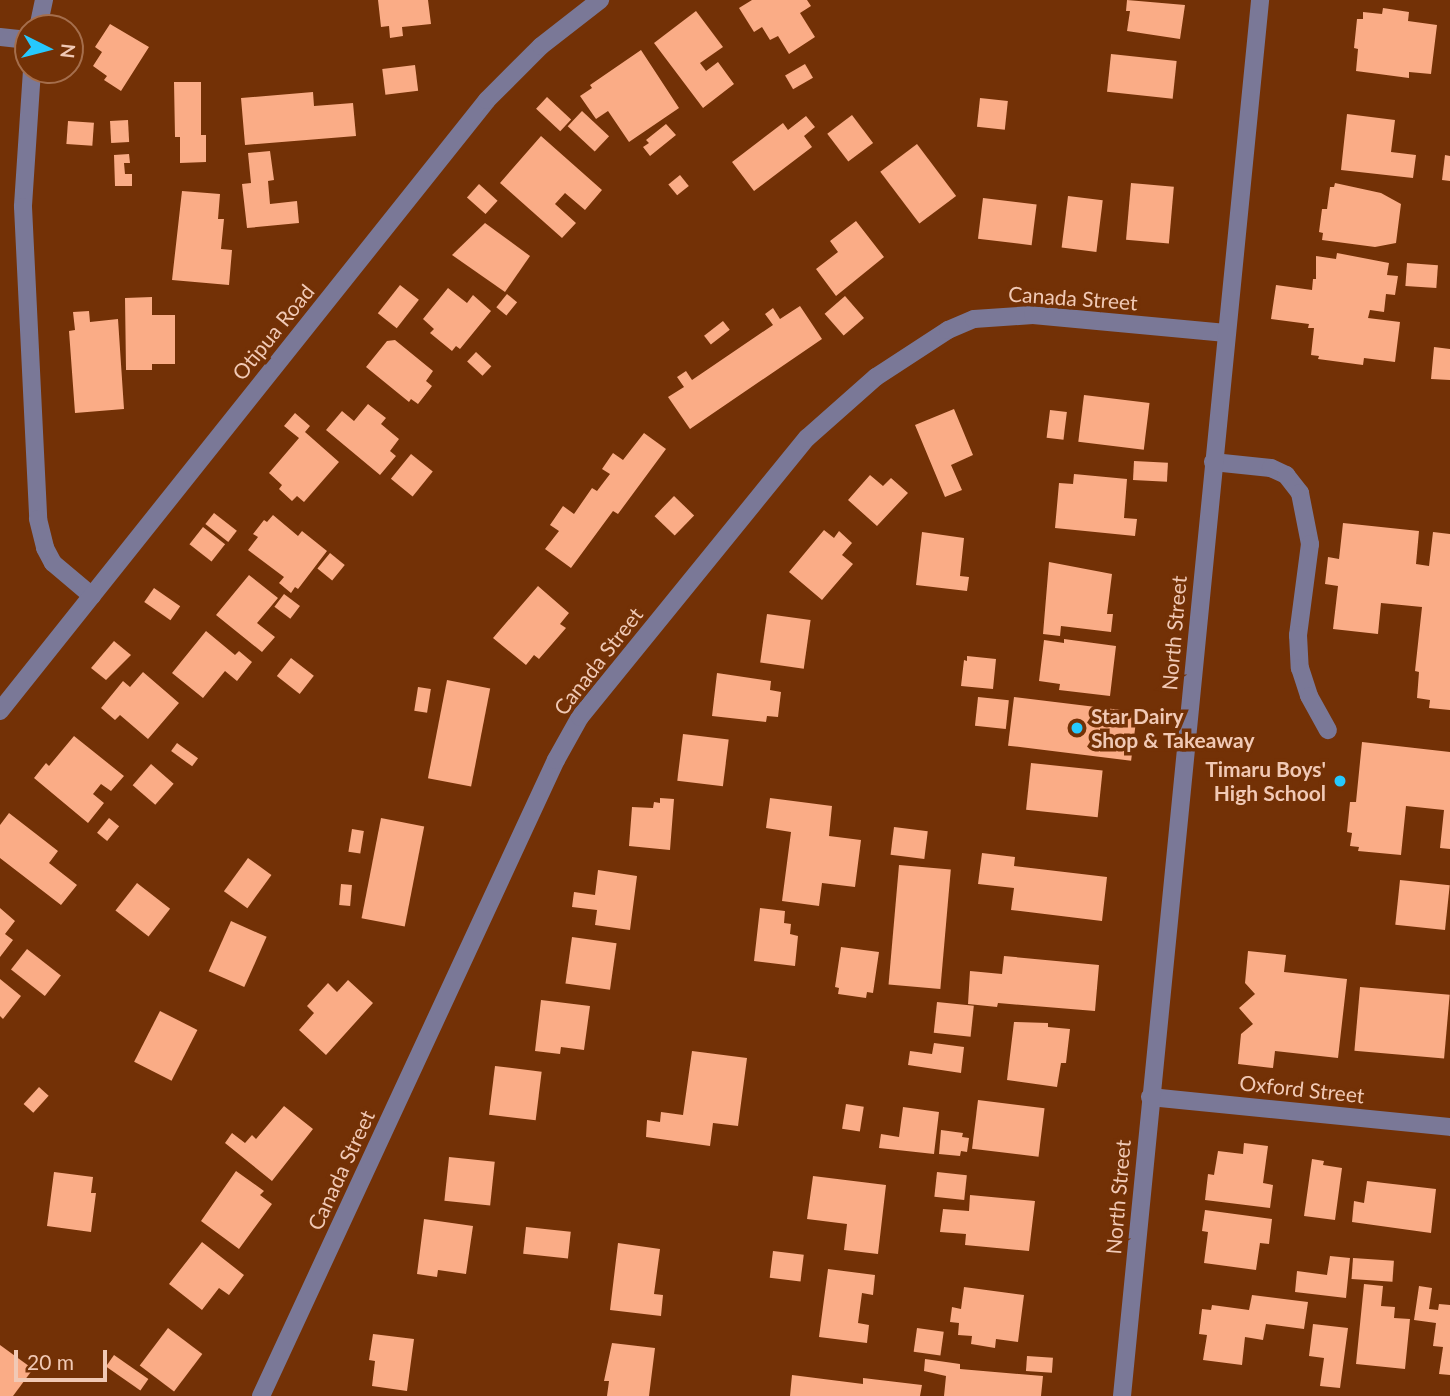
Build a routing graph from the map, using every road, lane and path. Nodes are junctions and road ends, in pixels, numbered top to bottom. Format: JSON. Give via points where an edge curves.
{"nodes":[{"id":1,"x":600,"y":0,"type":"edge"},
{"id":2,"x":1261,"y":0,"type":"edge"},
{"id":3,"x":31,"y":84,"type":"edge"},
{"id":4,"x":1226,"y":333,"type":"junction"},
{"id":5,"x":1213,"y":462,"type":"junction"},
{"id":6,"x":92,"y":596,"type":"junction"},
{"id":7,"x":0,"y":711,"type":"edge"},
{"id":8,"x":1328,"y":730,"type":"dead end"},
{"id":9,"x":1150,"y":1097,"type":"junction"},
{"id":10,"x":1450,"y":1127,"type":"edge"},
{"id":11,"x":261,"y":1396,"type":"edge"},
{"id":12,"x":1122,"y":1396,"type":"edge"}],
"edges":[{"from":1,"to":6,"type":"street","name":"Otipua Road","via":[[541,46],[487,100]]},
{"from":2,"to":4,"type":"street","name":"North Street"},
{"from":3,"to":6,"type":"street","via":[[23,207],[38,519],[53,563]]},
{"from":4,"to":5,"type":"street","name":"North Street"},
{"from":4,"to":11,"type":"street","name":"Canada Street","via":[[1033,315],[974,319],[948,330],[877,377],[807,439],[580,717]]},
{"from":5,"to":8,"type":"street","via":[[1272,468],[1286,475],[1300,493],[1310,544],[1298,635],[1300,668]]},
{"from":5,"to":9,"type":"street","name":"North Street"},
{"from":6,"to":7,"type":"street","name":"Otipua Road"},
{"from":9,"to":10,"type":"street","name":"Oxford Street"},
{"from":9,"to":12,"type":"street","name":"North Street"}]}
